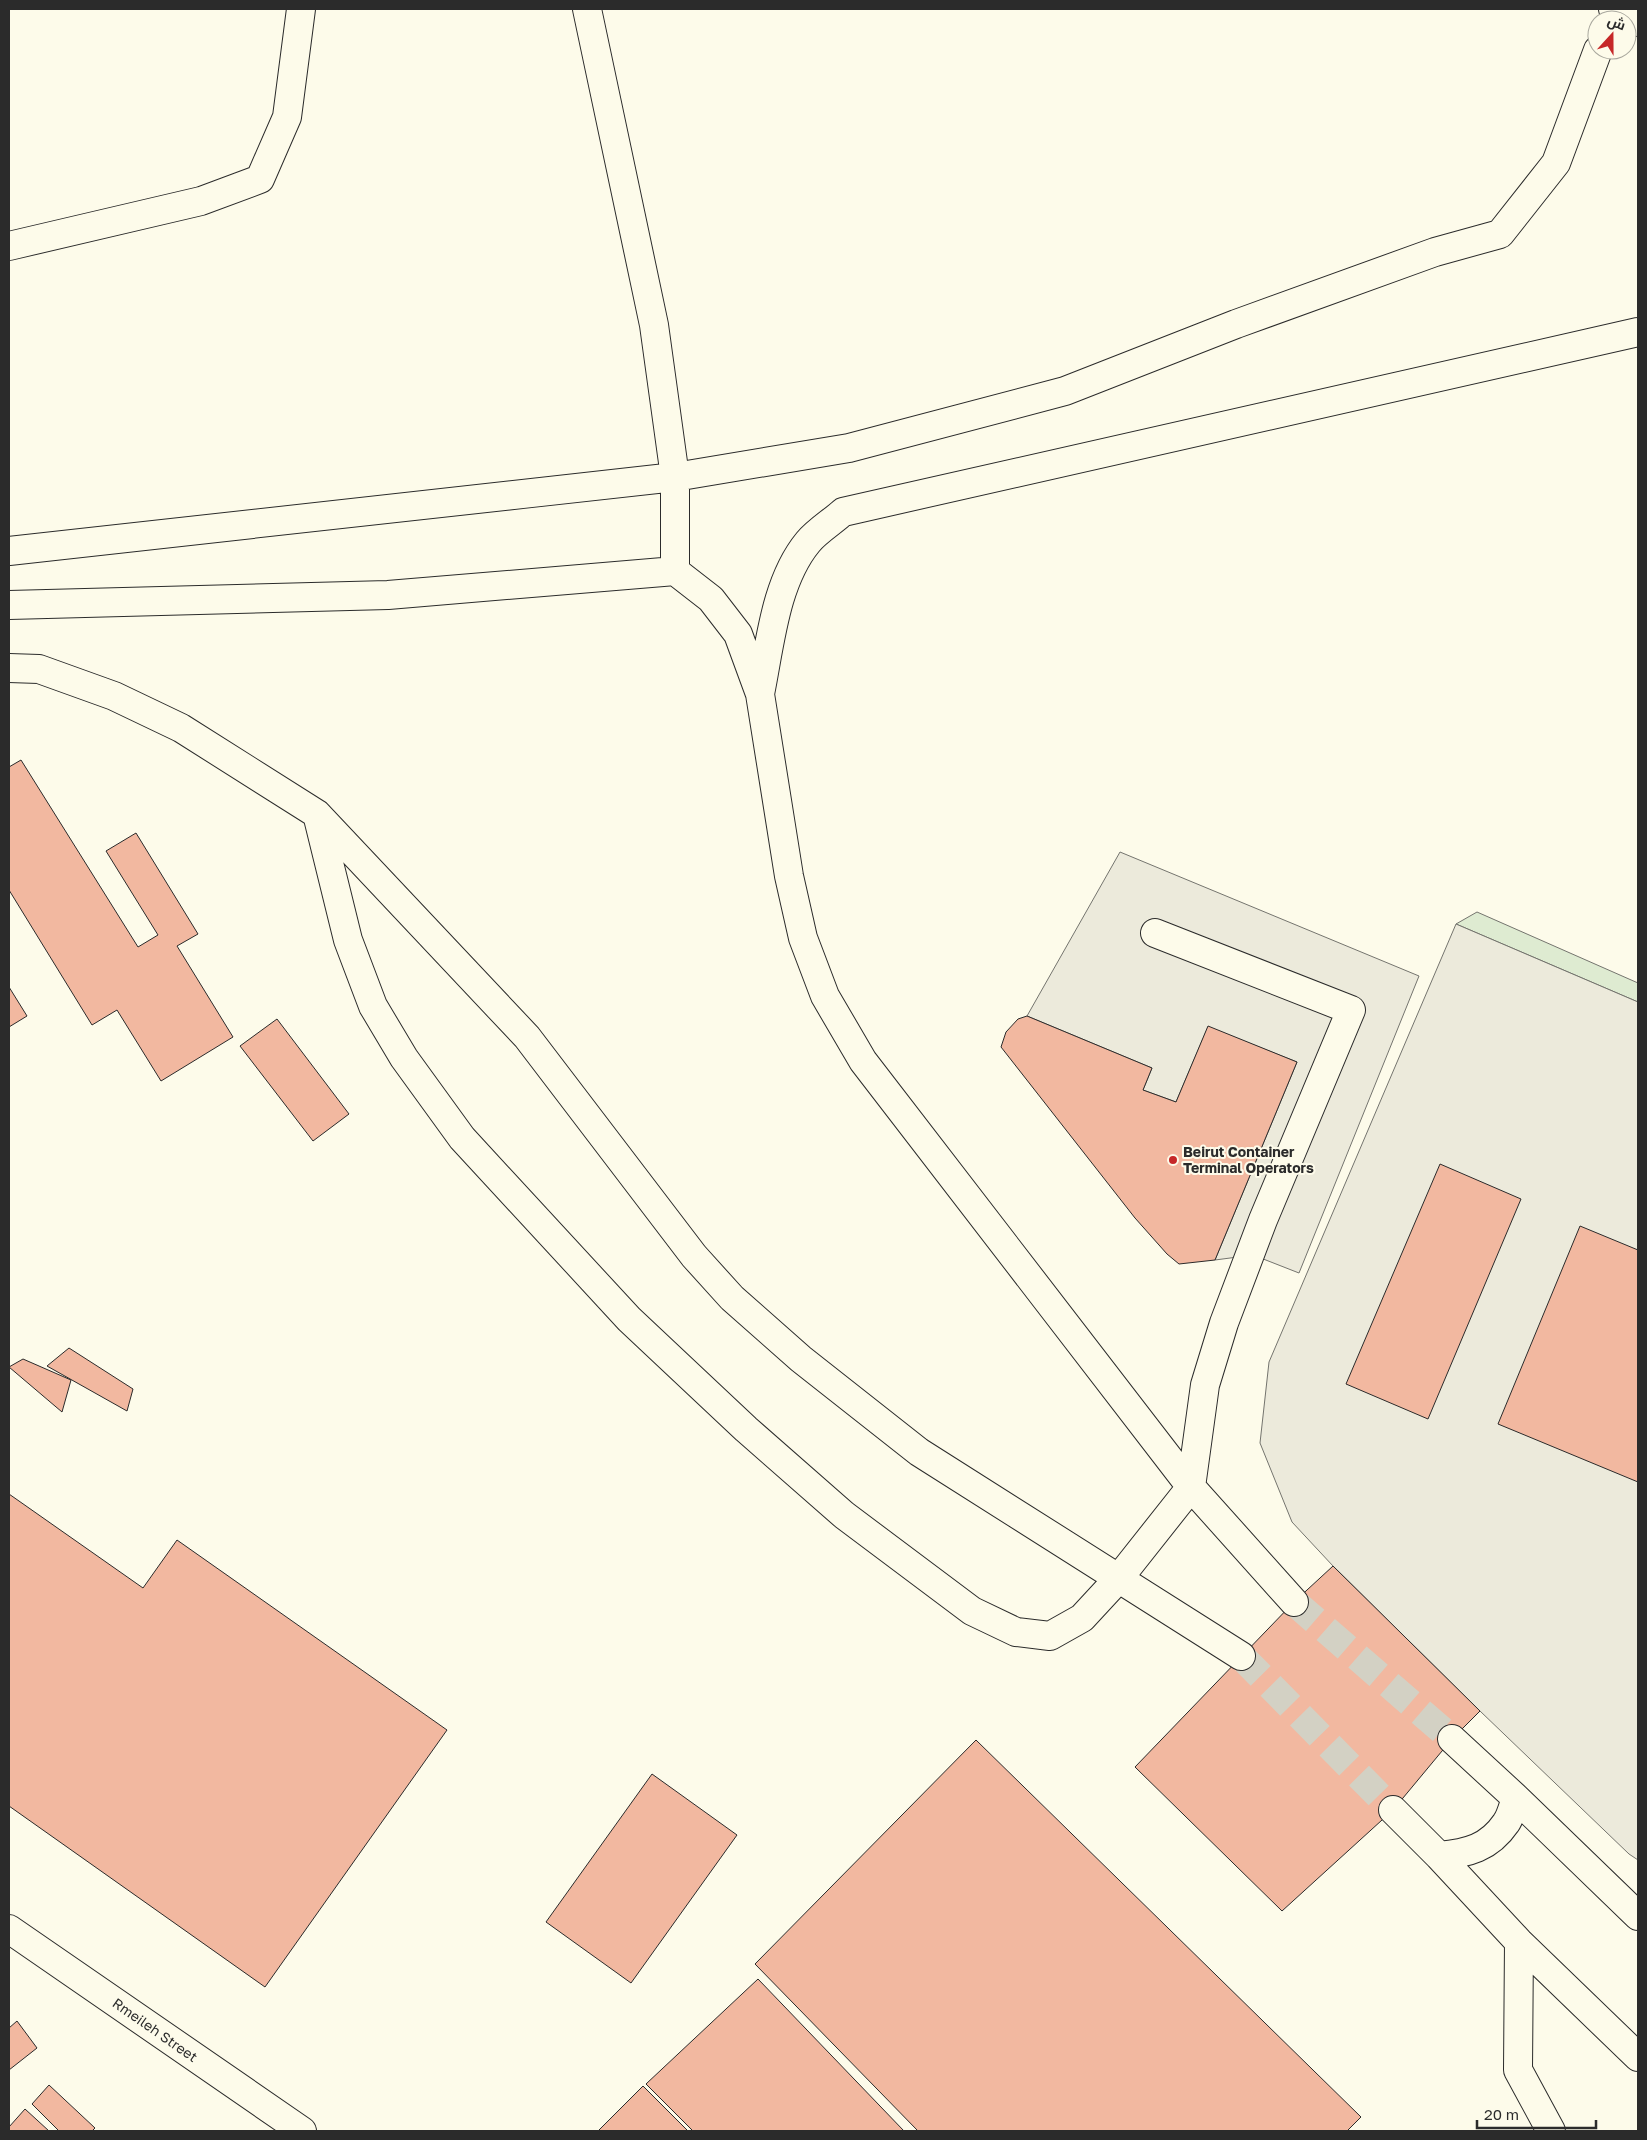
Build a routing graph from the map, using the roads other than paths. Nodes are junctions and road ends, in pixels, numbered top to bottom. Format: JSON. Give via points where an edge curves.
{"nodes":[{"id":1,"x":301,"y":9,"type":"edge"},
{"id":2,"x":587,"y":9,"type":"edge"},
{"id":3,"x":1613,"y":9,"type":"edge"},
{"id":4,"x":1638,"y":22,"type":"edge"},
{"id":5,"x":1594,"y":60,"type":"edge"},
{"id":6,"x":9,"y":246,"type":"edge"},
{"id":7,"x":1638,"y":332,"type":"edge"},
{"id":8,"x":675,"y":477,"type":"junction"},
{"id":9,"x":9,"y":551,"type":"edge"},
{"id":10,"x":675,"y":571,"type":"junction"},
{"id":11,"x":9,"y":605,"type":"edge"},
{"id":12,"x":9,"y":668,"type":"edge"},
{"id":13,"x":760,"y":694,"type":"junction"},
{"id":14,"x":317,"y":814,"type":"junction"},
{"id":15,"x":1156,"y":933,"type":"dead end"},
{"id":16,"x":1191,"y":1488,"type":"junction"},
{"id":17,"x":1119,"y":1578,"type":"junction"},
{"id":18,"x":1294,"y":1602,"type":"tunnel mouth"},
{"id":19,"x":1241,"y":1656,"type":"tunnel mouth"},
{"id":20,"x":1452,"y":1739,"type":"tunnel mouth"},
{"id":21,"x":1516,"y":1798,"type":"junction"},
{"id":22,"x":1393,"y":1810,"type":"tunnel mouth"},
{"id":23,"x":1439,"y":1856,"type":"junction"},
{"id":24,"x":1638,"y":1916,"type":"edge"},
{"id":25,"x":9,"y":1929,"type":"edge"},
{"id":26,"x":1520,"y":1942,"type":"junction"},
{"id":27,"x":1638,"y":2057,"type":"edge"},
{"id":28,"x":302,"y":2131,"type":"edge"},
{"id":29,"x":1551,"y":2131,"type":"edge"}],
"edges":[{"from":1,"to":6,"type":"street","via":[[287,117],[260,179],[201,201]]},
{"from":2,"to":8,"type":"street","via":[[654,325]]},
{"from":3,"to":4,"type":"street"},
{"from":5,"to":8,"type":"street","via":[[1556,163],[1500,234],[1435,252],[1236,324],[1065,391],[849,448]]},
{"from":7,"to":13,"type":"street","via":[[843,512],[808,542],[787,575]]},
{"from":8,"to":9,"type":"street"},
{"from":8,"to":10,"type":"street"},
{"from":10,"to":11,"type":"street","via":[[388,596]]},
{"from":10,"to":13,"type":"street","via":[[712,599],[738,634]]},
{"from":12,"to":14,"type":"street","via":[[39,669],[114,696],[181,728]]},
{"from":13,"to":16,"type":"street","via":[[789,876],[803,938],[824,996],[862,1061]]},
{"from":14,"to":17,"type":"street","via":[[526,1037],[694,1256],[732,1298],[801,1359],[919,1452]]},
{"from":14,"to":17,"type":"street","via":[[348,940],[373,1006],[404,1058],[462,1138],[629,1318],[746,1429],[844,1514],[972,1611],[1016,1632],[1050,1636],[1082,1618]]},
{"from":15,"to":16,"type":"street","via":[[1352,1010],[1263,1220],[1224,1323],[1205,1385]]},
{"from":16,"to":17,"type":"street"},
{"from":16,"to":18,"type":"street"},
{"from":17,"to":19,"type":"street"},
{"from":20,"to":21,"type":"street"},
{"from":21,"to":23,"type":"street","via":[[1507,1823],[1489,1842],[1466,1854]]},
{"from":21,"to":24,"type":"street"},
{"from":22,"to":23,"type":"street"},
{"from":23,"to":26,"type":"street"},
{"from":25,"to":28,"type":"street","name":"Rmeileh Street"},
{"from":26,"to":27,"type":"street"},
{"from":26,"to":29,"type":"street","via":[[1518,2070]]}]}
